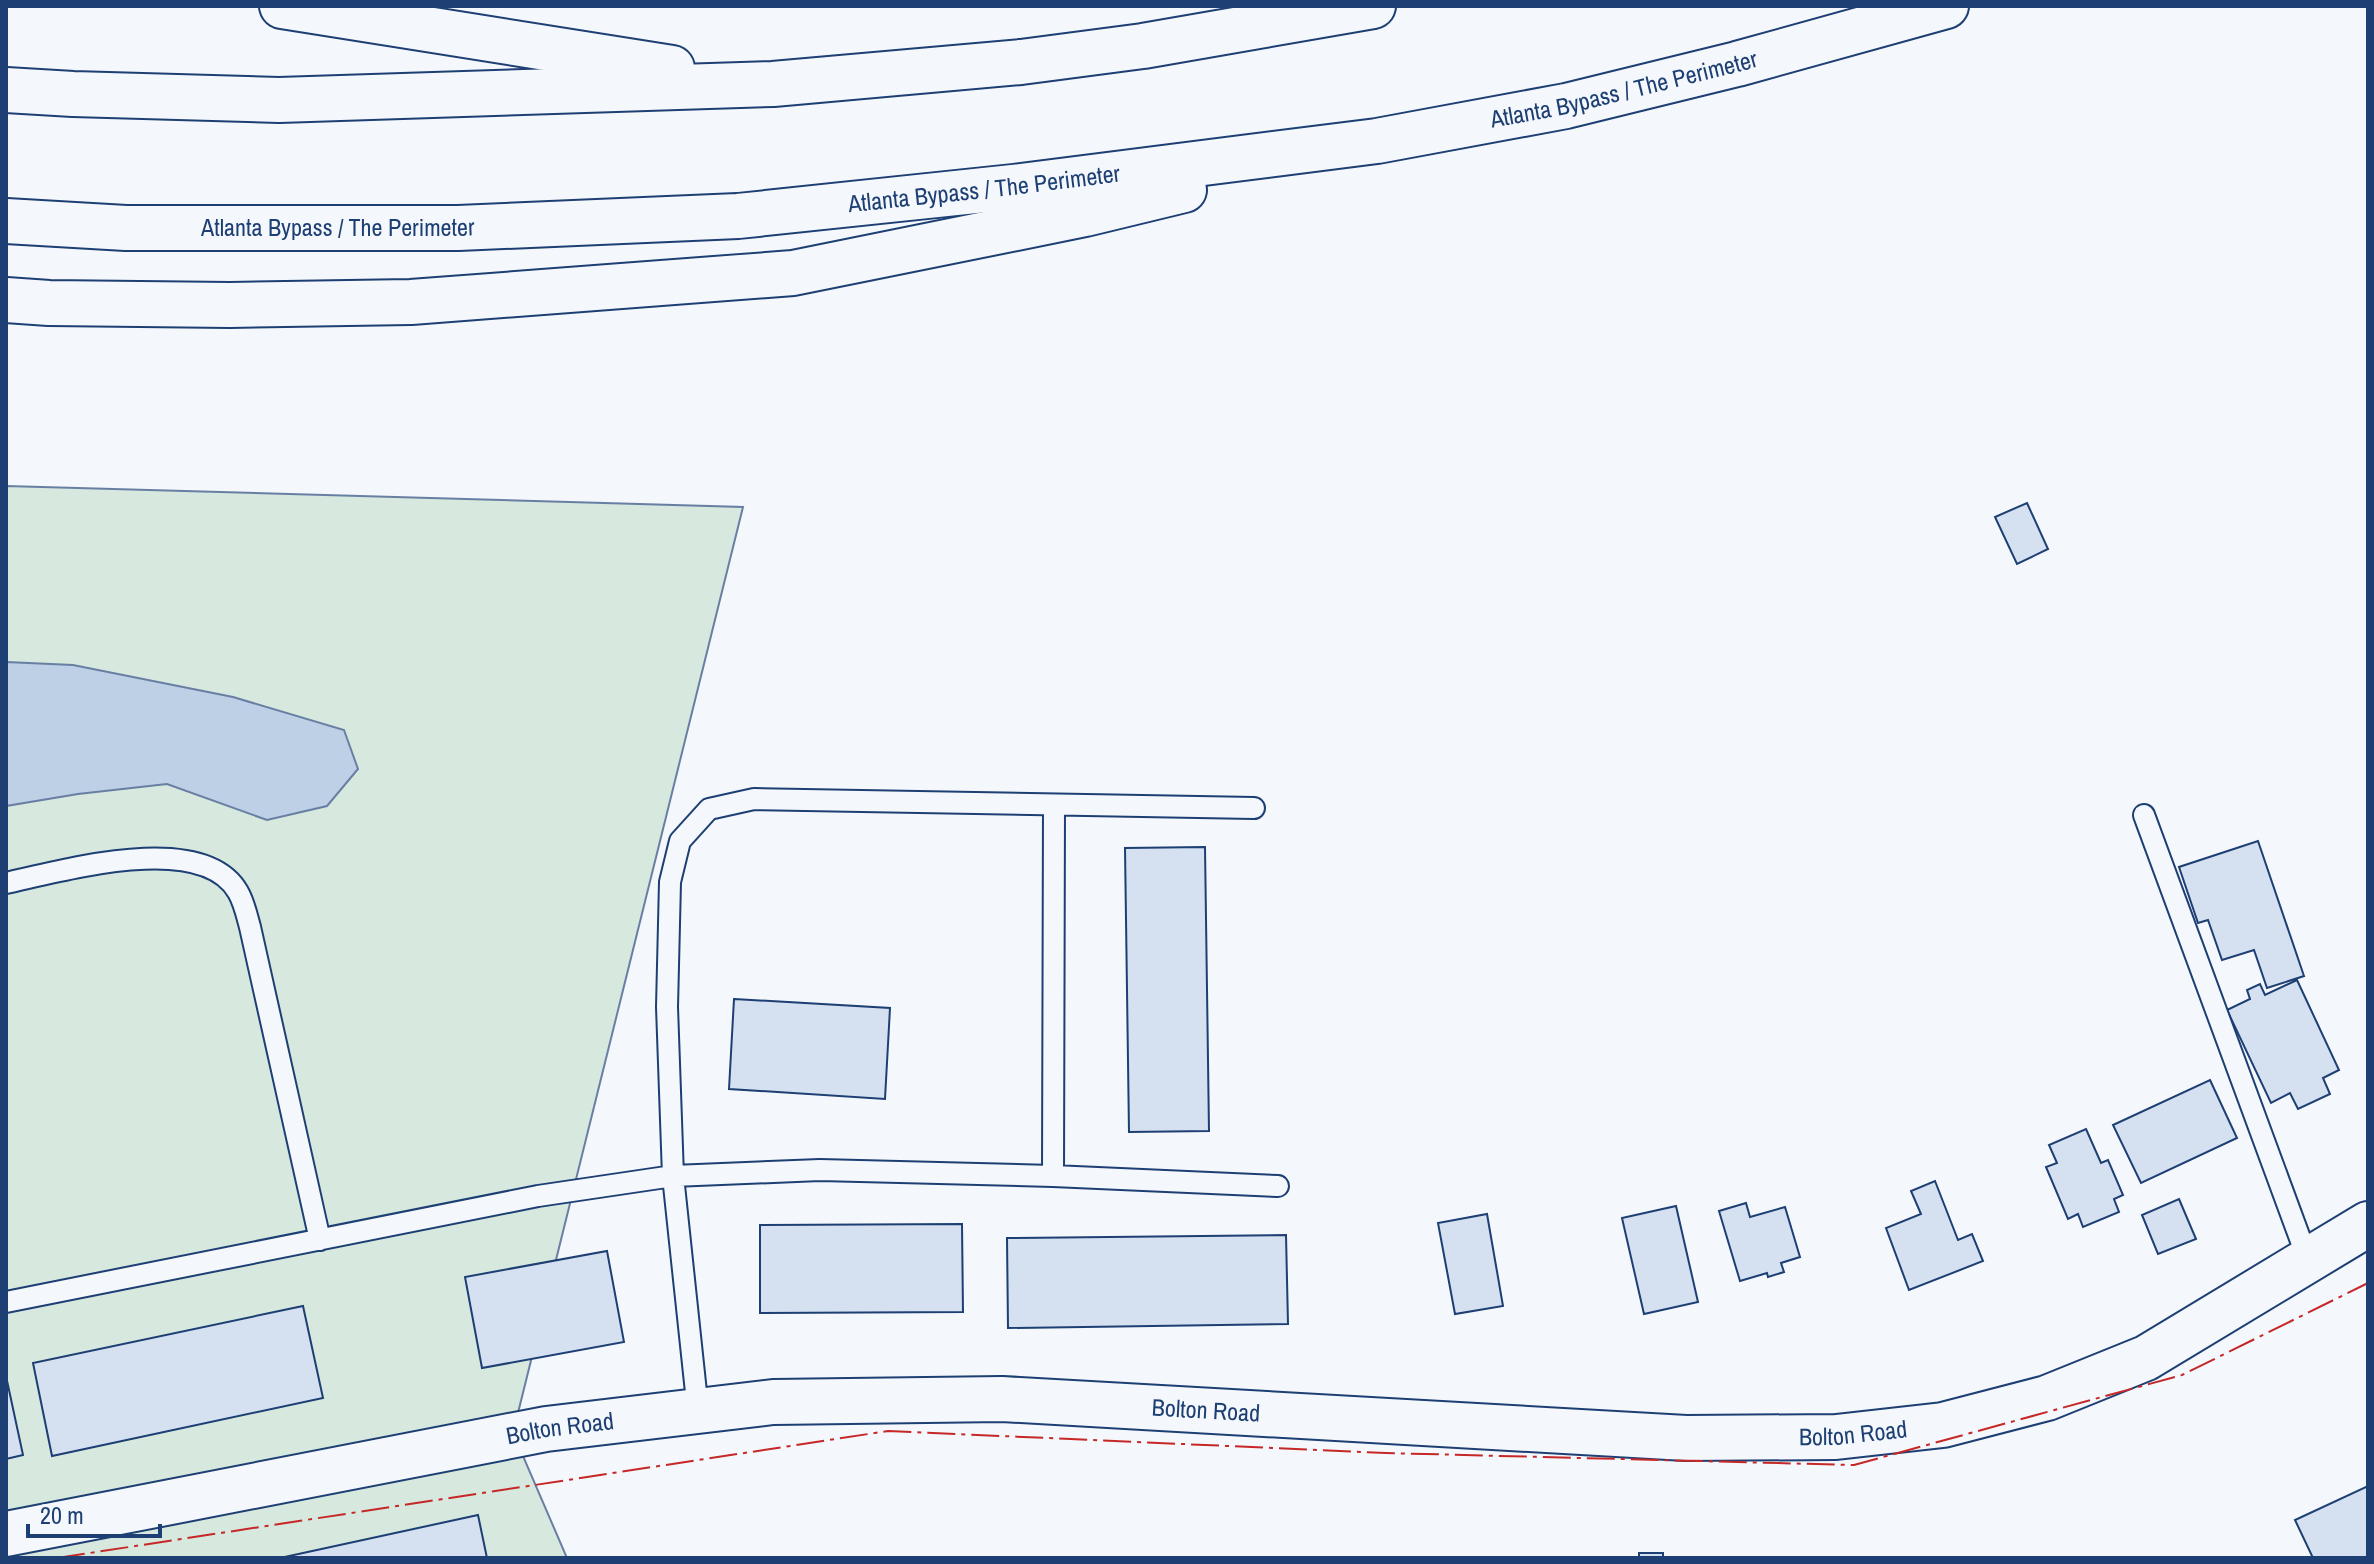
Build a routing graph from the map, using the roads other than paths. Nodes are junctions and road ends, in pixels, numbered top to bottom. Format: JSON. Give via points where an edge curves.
{"nodes":[{"id":1,"x":282,"y":6,"type":"edge"},
{"id":2,"x":1373,"y":6,"type":"edge"},
{"id":3,"x":1946,"y":6,"type":"edge"},
{"id":4,"x":773,"y":84,"type":"junction"},
{"id":5,"x":6,"y":90,"type":"edge"},
{"id":6,"x":1377,"y":141,"type":"junction"},
{"id":7,"x":6,"y":221,"type":"edge"},
{"id":8,"x":6,"y":300,"type":"edge"},
{"id":9,"x":1054,"y":805,"type":"junction"},
{"id":10,"x":1254,"y":808,"type":"dead end"},
{"id":11,"x":2144,"y":815,"type":"dead end"},
{"id":12,"x":6,"y":883,"type":"edge"},
{"id":13,"x":673,"y":1176,"type":"junction"},
{"id":14,"x":1053,"y":1176,"type":"junction"},
{"id":15,"x":1278,"y":1186,"type":"dead end"},
{"id":16,"x":2368,"y":1224,"type":"edge"},
{"id":17,"x":320,"y":1240,"type":"junction"},
{"id":18,"x":2308,"y":1260,"type":"junction"},
{"id":19,"x":6,"y":1302,"type":"edge"},
{"id":20,"x":698,"y":1411,"type":"junction"},
{"id":21,"x":9,"y":1542,"type":"edge"}],
"edges":[{"from":1,"to":4,"type":"main road"},
{"from":2,"to":4,"type":"main road","via":[[1021,62]]},
{"from":3,"to":6,"type":"main road","name":"Atlanta Bypass / The Perimeter","via":[[1566,106]]},
{"from":4,"to":5,"type":"main road","via":[[279,100]]},
{"from":6,"to":7,"type":"main road","name":"Atlanta Bypass / The Perimeter","via":[[738,216],[458,228],[126,228]]},
{"from":6,"to":8,"type":"main road","via":[[1085,214],[793,273],[411,302]]},
{"from":9,"to":10,"type":"lane"},
{"from":9,"to":13,"type":"lane","via":[[754,799],[709,809],[680,841],[670,882],[667,1007]]},
{"from":9,"to":14,"type":"lane"},
{"from":11,"to":18,"type":"lane"},
{"from":12,"to":17,"type":"lane","via":[[145,858],[184,860],[216,871],[238,891]]},
{"from":13,"to":14,"type":"lane","via":[[820,1170]]},
{"from":13,"to":17,"type":"lane","via":[[538,1196]]},
{"from":13,"to":20,"type":"lane"},
{"from":14,"to":15,"type":"lane"},
{"from":16,"to":18,"type":"main road","name":"Bolton Road"},
{"from":17,"to":19,"type":"lane"},
{"from":18,"to":20,"type":"main road","name":"Bolton Road","via":[[2146,1358],[2047,1398],[1943,1425],[1836,1437],[1686,1438],[1002,1399],[773,1402]]},
{"from":20,"to":21,"type":"main road","name":"Bolton Road","via":[[546,1429]]}]}
